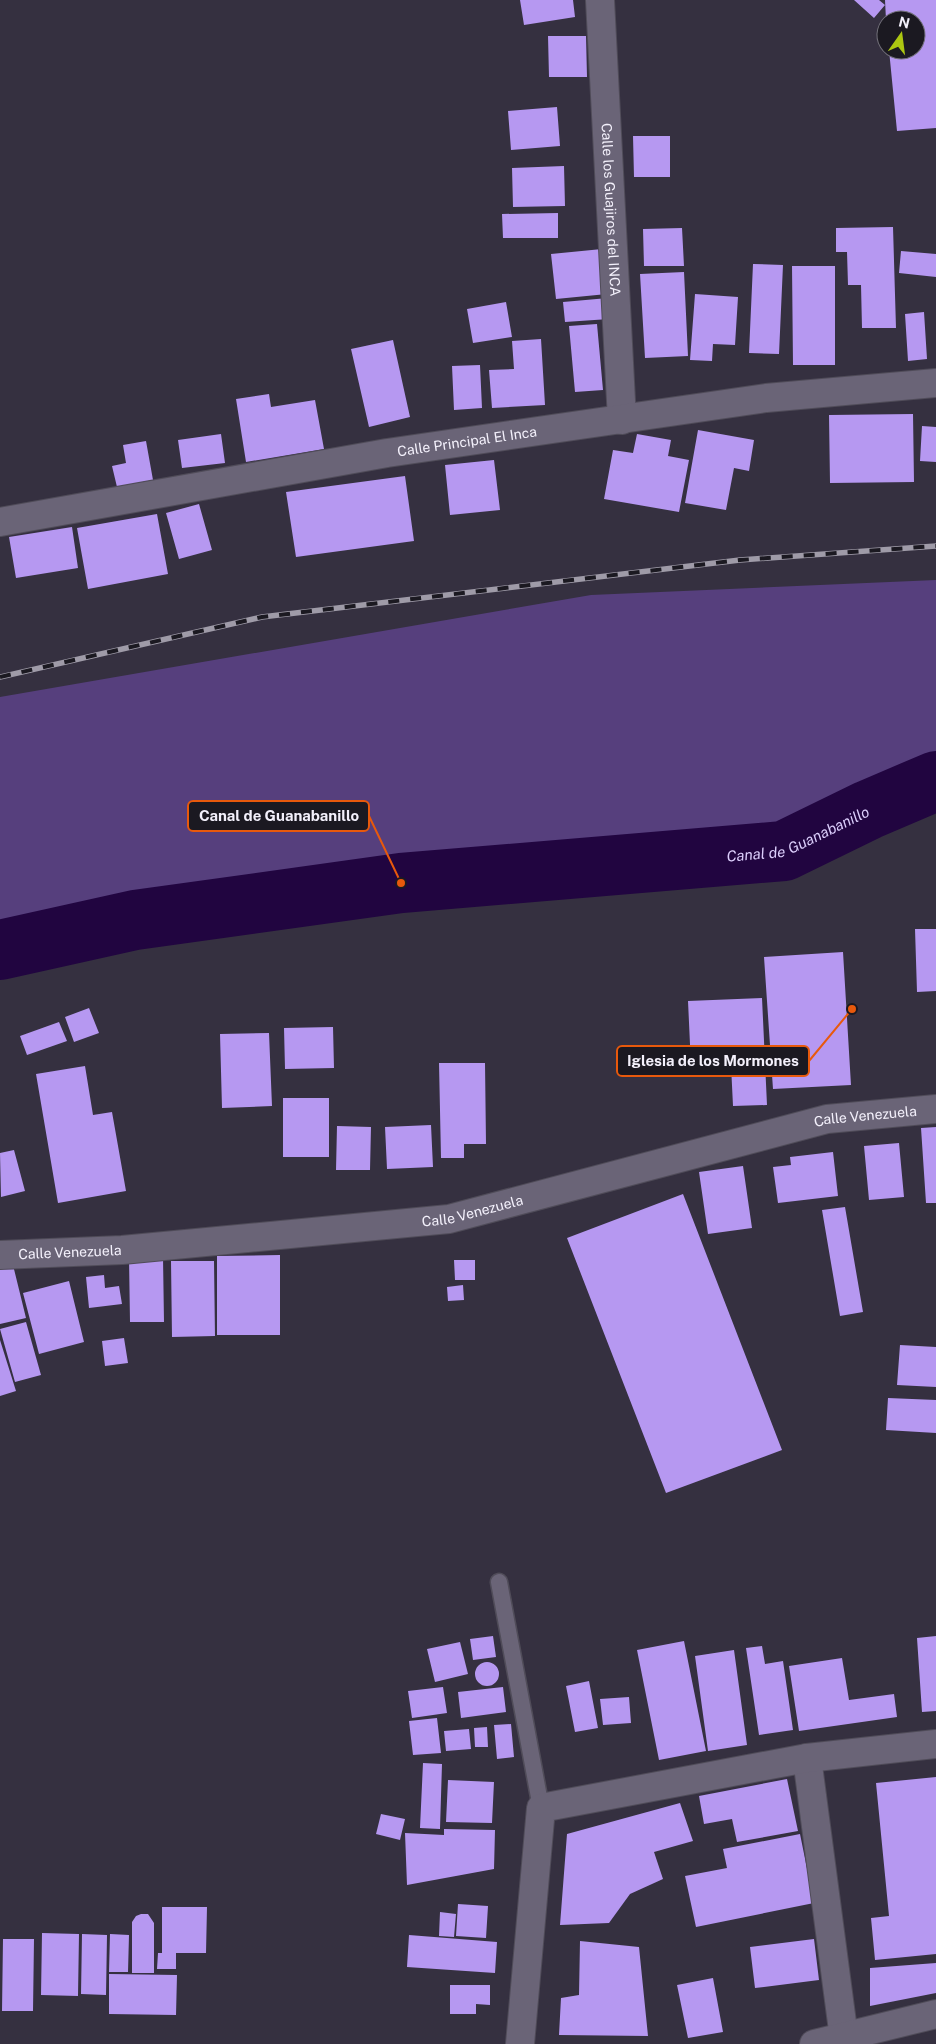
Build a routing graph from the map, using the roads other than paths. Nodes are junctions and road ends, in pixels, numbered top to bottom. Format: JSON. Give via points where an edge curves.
{"nodes":[{"id":1,"x":600,"y":0,"type":"edge"},
{"id":2,"x":936,"y":384,"type":"edge"},
{"id":3,"x":622,"y":420,"type":"junction"},
{"id":4,"x":0,"y":522,"type":"edge"},
{"id":5,"x":936,"y":1109,"type":"edge"},
{"id":6,"x":0,"y":1255,"type":"edge"},
{"id":7,"x":499,"y":1582,"type":"dead end"},
{"id":8,"x":936,"y":1744,"type":"edge"},
{"id":9,"x":807,"y":1758,"type":"junction"},
{"id":10,"x":541,"y":1808,"type":"junction"},
{"id":11,"x":936,"y":2014,"type":"edge"},
{"id":12,"x":844,"y":2038,"type":"junction"},
{"id":13,"x":520,"y":2044,"type":"edge"},
{"id":14,"x":814,"y":2044,"type":"edge"}],
"edges":[{"from":1,"to":3,"type":"street","name":"Calle los Guajiros del INCA"},
{"from":2,"to":3,"type":"street","name":"Calle Principal El Inca","via":[[766,398]]},
{"from":3,"to":4,"type":"street","name":"Calle Principal El Inca","via":[[387,453]]},
{"from":5,"to":6,"type":"street","name":"Calle Venezuela","via":[[827,1119],[449,1219],[122,1250]]},
{"from":7,"to":10,"type":"lane"},
{"from":8,"to":9,"type":"street"},
{"from":9,"to":10,"type":"street"},
{"from":9,"to":12,"type":"street"},
{"from":10,"to":13,"type":"street"},
{"from":11,"to":12,"type":"street"},
{"from":12,"to":14,"type":"street"}]}
